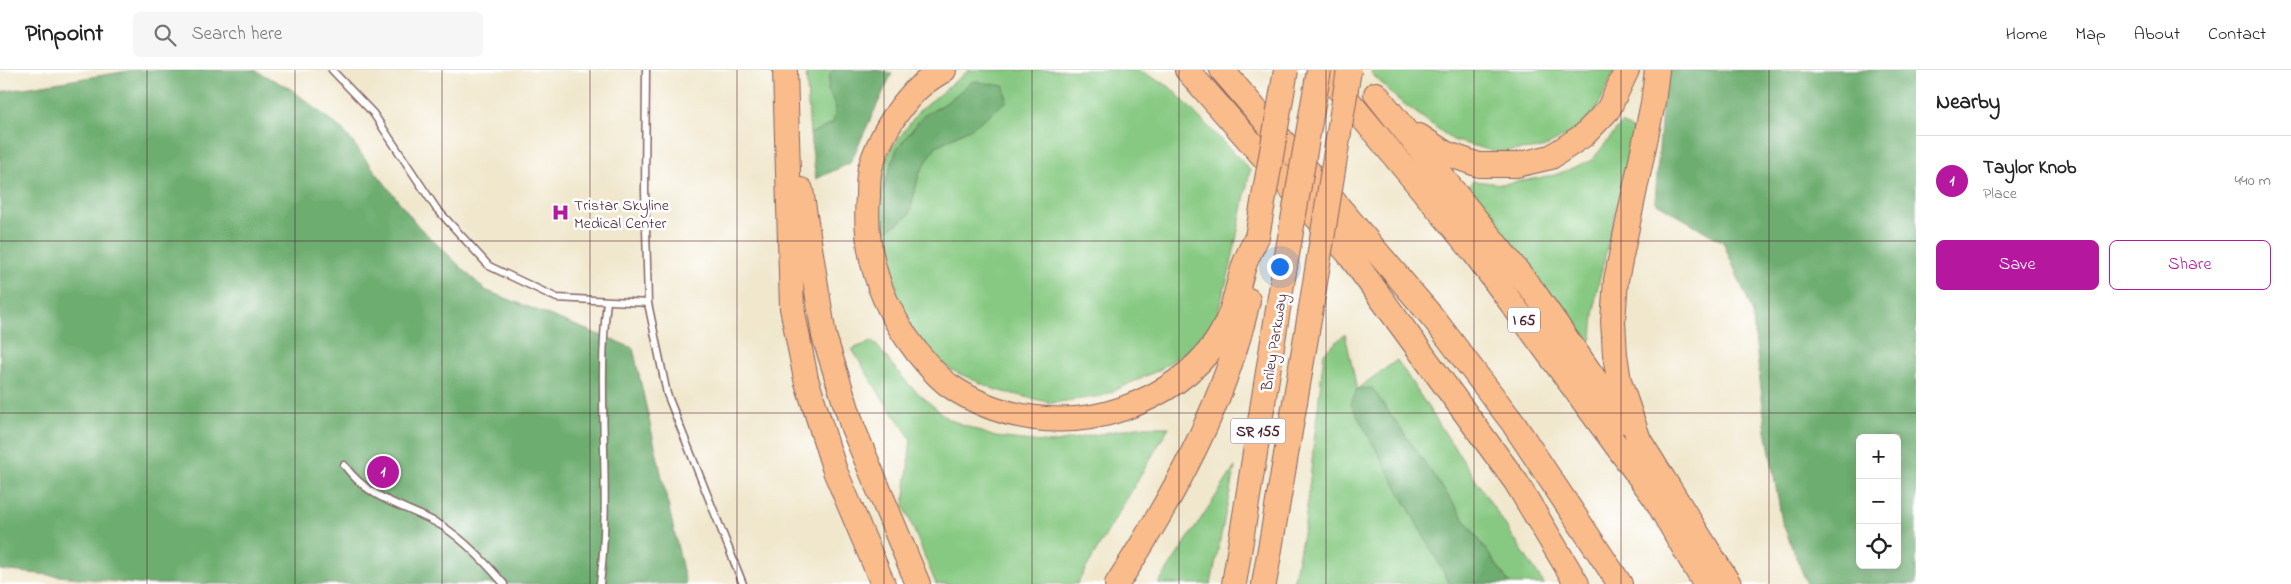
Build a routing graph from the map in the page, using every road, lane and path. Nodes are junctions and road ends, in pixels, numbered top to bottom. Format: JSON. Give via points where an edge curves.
{"nodes":[{"id":1,"x":332,"y":70,"type":"edge"},
{"id":2,"x":646,"y":70,"type":"edge"},
{"id":3,"x":785,"y":70,"type":"edge"},
{"id":4,"x":944,"y":70,"type":"edge"},
{"id":5,"x":1181,"y":70,"type":"edge"},
{"id":6,"x":1187,"y":70,"type":"edge"},
{"id":7,"x":1222,"y":70,"type":"edge"},
{"id":8,"x":1286,"y":70,"type":"edge"},
{"id":9,"x":1319,"y":70,"type":"edge"},
{"id":10,"x":1323,"y":70,"type":"edge"},
{"id":11,"x":1349,"y":70,"type":"edge"},
{"id":12,"x":1353,"y":70,"type":"edge"},
{"id":13,"x":1358,"y":70,"type":"edge"},
{"id":14,"x":1627,"y":70,"type":"edge"},
{"id":15,"x":1657,"y":70,"type":"edge"},
{"id":16,"x":1376,"y":94,"type":"junction"},
{"id":17,"x":787,"y":100,"type":"junction"},
{"id":18,"x":1217,"y":105,"type":"junction"},
{"id":19,"x":1339,"y":137,"type":"junction"},
{"id":20,"x":1257,"y":237,"type":"junction"},
{"id":21,"x":607,"y":301,"type":"junction"},
{"id":22,"x":648,"y":303,"type":"junction"},
{"id":23,"x":1647,"y":453,"type":"junction"},
{"id":24,"x":344,"y":466,"type":"dead end"},
{"id":25,"x":504,"y":584,"type":"edge"},
{"id":26,"x":600,"y":584,"type":"edge"},
{"id":27,"x":743,"y":584,"type":"edge"},
{"id":28,"x":883,"y":584,"type":"edge"},
{"id":29,"x":918,"y":584,"type":"edge"},
{"id":30,"x":1117,"y":584,"type":"edge"},
{"id":31,"x":1234,"y":584,"type":"edge"},
{"id":32,"x":1264,"y":584,"type":"edge"},
{"id":33,"x":1577,"y":584,"type":"edge"},
{"id":34,"x":1620,"y":584,"type":"edge"},
{"id":35,"x":1705,"y":584,"type":"edge"},
{"id":36,"x":1729,"y":584,"type":"edge"}],
"edges":[{"from":1,"to":21,"type":"lane","via":[[373,113],[436,208],[489,266],[557,298]]},
{"from":2,"to":22,"type":"lane"},
{"from":3,"to":17,"type":"highway"},
{"from":4,"to":20,"type":"highway","via":[[916,90],[882,138],[870,170],[868,238],[874,273],[897,324],[929,367],[972,399],[999,411],[1036,419],[1065,420],[1102,416],[1142,402],[1175,384],[1216,342],[1234,310],[1243,267]]},
{"from":5,"to":18,"type":"highway"},
{"from":6,"to":18,"type":"highway"},
{"from":7,"to":34,"type":"highway","via":[[1434,319],[1513,423]]},
{"from":8,"to":20,"type":"highway","bridge":true},
{"from":9,"to":31,"type":"highway","name":"Briley Parkway","number":"SR 155","bridge":true},
{"from":10,"to":35,"type":"highway","number":"I 65","via":[[1473,251],[1655,498]]},
{"from":11,"to":19,"type":"highway","name":"Briley Parkway","number":"SR 155","bridge":true},
{"from":12,"to":16,"type":"highway"},
{"from":13,"to":19,"type":"highway","bridge":true},
{"from":14,"to":16,"type":"highway","via":[[1608,110],[1584,135],[1551,157],[1516,166],[1479,165],[1445,153],[1412,131]]},
{"from":15,"to":23,"type":"highway","via":[[1616,280],[1613,322],[1619,381],[1629,415]]},
{"from":16,"to":23,"type":"highway","via":[[1534,292]]},
{"from":17,"to":28,"type":"highway","via":[[792,308],[806,379],[836,471]]},
{"from":17,"to":29,"type":"highway","via":[[824,336],[853,428]]},
{"from":18,"to":33,"type":"highway","via":[[1348,253],[1516,482]]},
{"from":19,"to":32,"type":"highway","name":"Briley Parkway","number":"SR 155","bridge":true},
{"from":20,"to":30,"type":"highway","via":[[1250,290],[1230,369],[1149,534]]},
{"from":21,"to":22,"type":"lane"},
{"from":21,"to":26,"type":"lane","via":[[603,379],[604,529]]},
{"from":22,"to":27,"type":"lane","via":[[667,394]]},
{"from":23,"to":36,"type":"highway"},
{"from":24,"to":25,"type":"lane","via":[[373,495],[436,523],[483,561]]}]}
